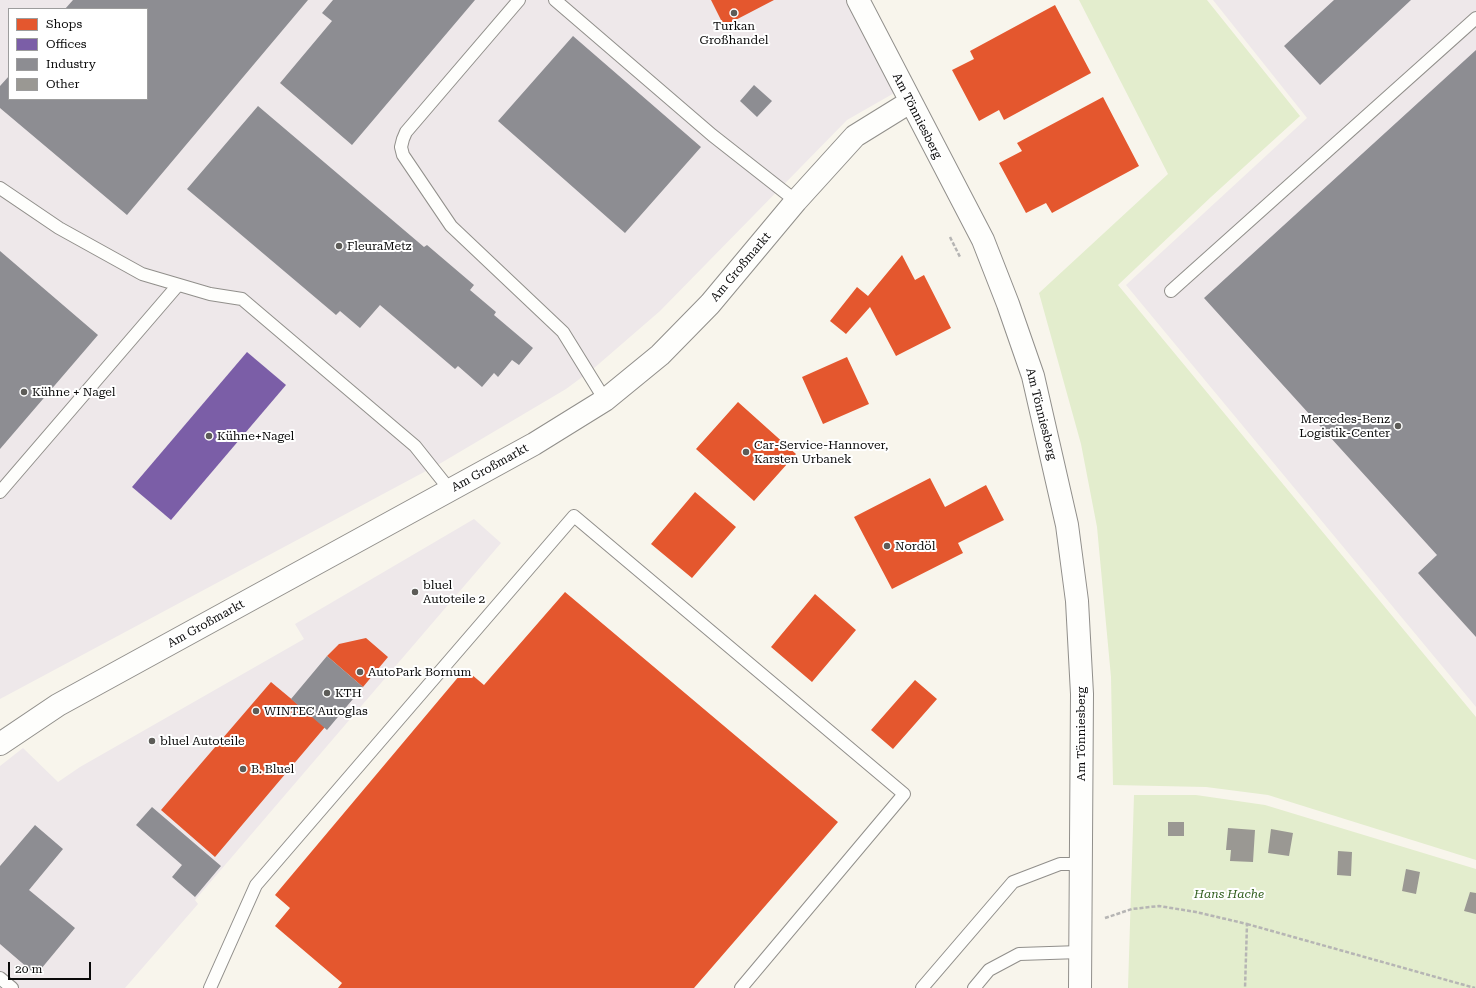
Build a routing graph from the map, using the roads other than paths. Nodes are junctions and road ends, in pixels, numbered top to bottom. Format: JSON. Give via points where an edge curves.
{"nodes":[{"id":1,"x":519,"y":0,"type":"edge"},
{"id":2,"x":554,"y":0,"type":"edge"},
{"id":3,"x":858,"y":0,"type":"edge"},
{"id":4,"x":1476,"y":18,"type":"edge"},
{"id":5,"x":910,"y":102,"type":"junction"},
{"id":6,"x":0,"y":188,"type":"edge"},
{"id":7,"x":796,"y":201,"type":"junction"},
{"id":8,"x":178,"y":285,"type":"junction"},
{"id":9,"x":1171,"y":291,"type":"dead end"},
{"id":10,"x":605,"y":400,"type":"junction"},
{"id":11,"x":450,"y":490,"type":"junction"},
{"id":12,"x":0,"y":492,"type":"edge"},
{"id":13,"x":0,"y":744,"type":"edge"},
{"id":14,"x":1080,"y":864,"type":"junction"},
{"id":15,"x":1080,"y":952,"type":"junction"},
{"id":16,"x":0,"y":978,"type":"edge"},
{"id":17,"x":12,"y":988,"type":"edge"},
{"id":18,"x":210,"y":988,"type":"edge"},
{"id":19,"x":741,"y":988,"type":"edge"},
{"id":20,"x":922,"y":988,"type":"edge"},
{"id":21,"x":974,"y":988,"type":"edge"},
{"id":22,"x":1080,"y":988,"type":"edge"}],
"edges":[{"from":1,"to":10,"type":"lane","via":[[406,132],[401,147],[403,155],[451,226],[563,332]]},
{"from":2,"to":7,"type":"lane","via":[[712,135]]},
{"from":3,"to":5,"type":"street","name":"Am Tönniesberg"},
{"from":4,"to":9,"type":"lane"},
{"from":5,"to":7,"type":"street","name":"Am Großmarkt","via":[[855,136]]},
{"from":5,"to":14,"type":"street","name":"Am Tönniesberg","via":[[982,240],[1008,304],[1033,376],[1067,525],[1077,601],[1082,694]]},
{"from":6,"to":8,"type":"lane","via":[[59,228],[142,274]]},
{"from":7,"to":10,"type":"street","name":"Am Großmarkt","via":[[710,304],[660,355]]},
{"from":8,"to":11,"type":"lane","via":[[242,299],[415,446]]},
{"from":8,"to":12,"type":"lane"},
{"from":10,"to":11,"type":"street","name":"Am Großmarkt","via":[[534,444]]},
{"from":11,"to":13,"type":"street","name":"Am Großmarkt","via":[[58,705]]},
{"from":14,"to":15,"type":"street","name":"Am Tönniesberg"},
{"from":14,"to":20,"type":"lane","via":[[1060,864],[1012,882]]},
{"from":15,"to":21,"type":"lane","via":[[1019,954],[989,970]]},
{"from":15,"to":22,"type":"street","name":"Am Tönniesberg"},
{"from":16,"to":17,"type":"lane"},
{"from":18,"to":19,"type":"lane","via":[[256,885],[574,516],[904,794]]}]}
